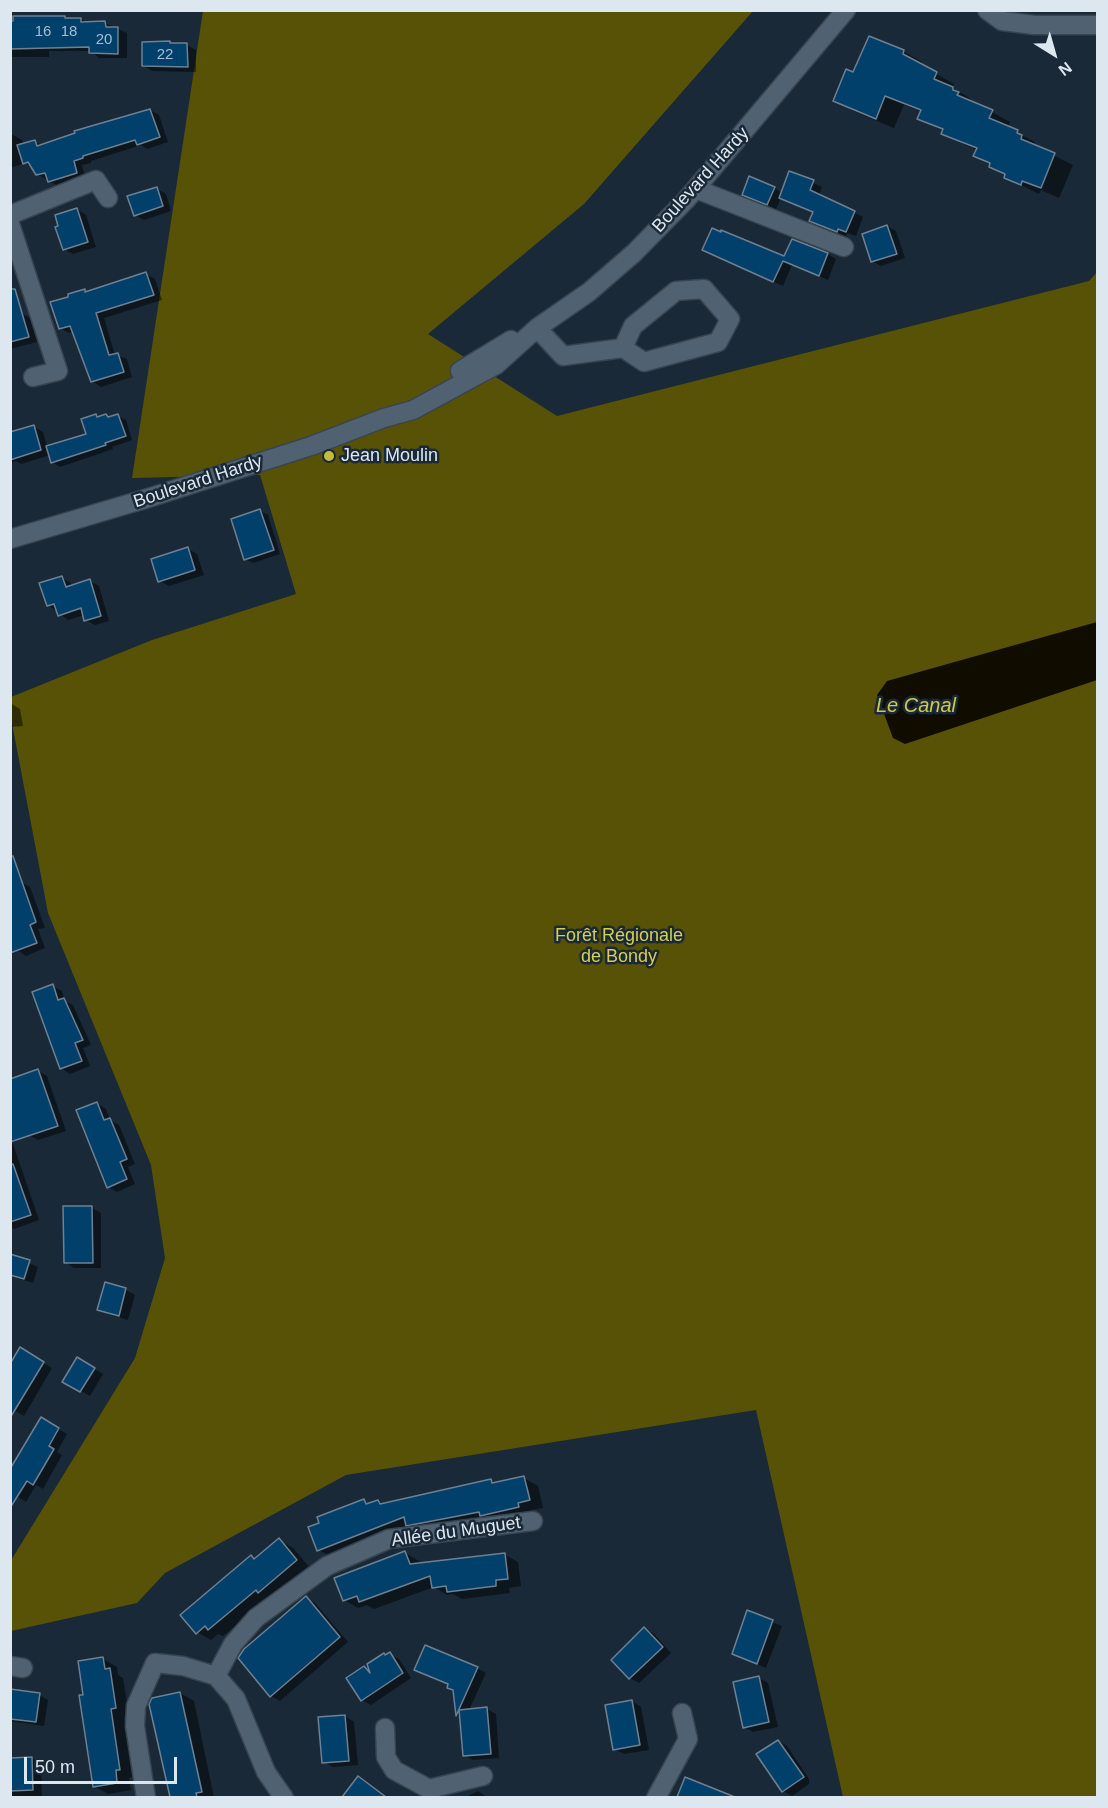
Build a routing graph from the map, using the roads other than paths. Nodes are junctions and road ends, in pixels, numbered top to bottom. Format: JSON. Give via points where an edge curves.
{"nodes":[{"id":1,"x":846,"y":10,"type":"edge"},
{"id":2,"x":987,"y":10,"type":"edge"},
{"id":3,"x":1098,"y":25,"type":"edge"},
{"id":4,"x":696,"y":189,"type":"junction"},
{"id":5,"x":108,"y":198,"type":"dead end"},
{"id":6,"x":10,"y":214,"type":"edge"},
{"id":7,"x":10,"y":224,"type":"edge"},
{"id":8,"x":844,"y":247,"type":"dead end"},
{"id":9,"x":537,"y":328,"type":"junction"},
{"id":10,"x":623,"y":348,"type":"junction"},
{"id":11,"x":33,"y":377,"type":"dead end"},
{"id":12,"x":10,"y":539,"type":"edge"},
{"id":13,"x":532,"y":1521,"type":"dead end"},
{"id":14,"x":216,"y":1676,"type":"junction"},
{"id":15,"x":682,"y":1713,"type":"dead end"},
{"id":16,"x":385,"y":1728,"type":"dead end"},
{"id":17,"x":483,"y":1776,"type":"dead end"},
{"id":18,"x":428,"y":1793,"type":"edge"},
{"id":19,"x":146,"y":1797,"type":"edge"},
{"id":20,"x":284,"y":1797,"type":"edge"},
{"id":21,"x":656,"y":1797,"type":"edge"}],
"edges":[{"from":1,"to":4,"type":"street","name":"Boulevard Hardy"},
{"from":2,"to":3,"type":"street","via":[[1002,21]]},
{"from":4,"to":8,"type":"street"},
{"from":4,"to":9,"type":"street","name":"Boulevard Hardy","via":[[590,292]]},
{"from":5,"to":6,"type":"street","via":[[96,180]]},
{"from":7,"to":11,"type":"street","via":[[58,371]]},
{"from":9,"to":10,"type":"street","via":[[563,356]]},
{"from":9,"to":12,"type":"street","name":"Boulevard Hardy","via":[[409,398],[384,418],[145,500]]},
{"from":10,"to":10,"type":"street","via":[[644,362],[707,345],[718,342],[730,319],[704,289],[676,291],[633,326]]},
{"from":13,"to":14,"type":"street","name":"Allée du Muguet","via":[[389,1539],[327,1566],[256,1618],[233,1644]]},
{"from":14,"to":19,"type":"street","via":[[155,1663],[136,1706],[135,1726]]},
{"from":14,"to":20,"type":"street","via":[[236,1700],[266,1772]]},
{"from":15,"to":21,"type":"street","via":[[688,1739]]},
{"from":16,"to":18,"type":"street","via":[[386,1757],[394,1770]]},
{"from":17,"to":18,"type":"street"}]}
